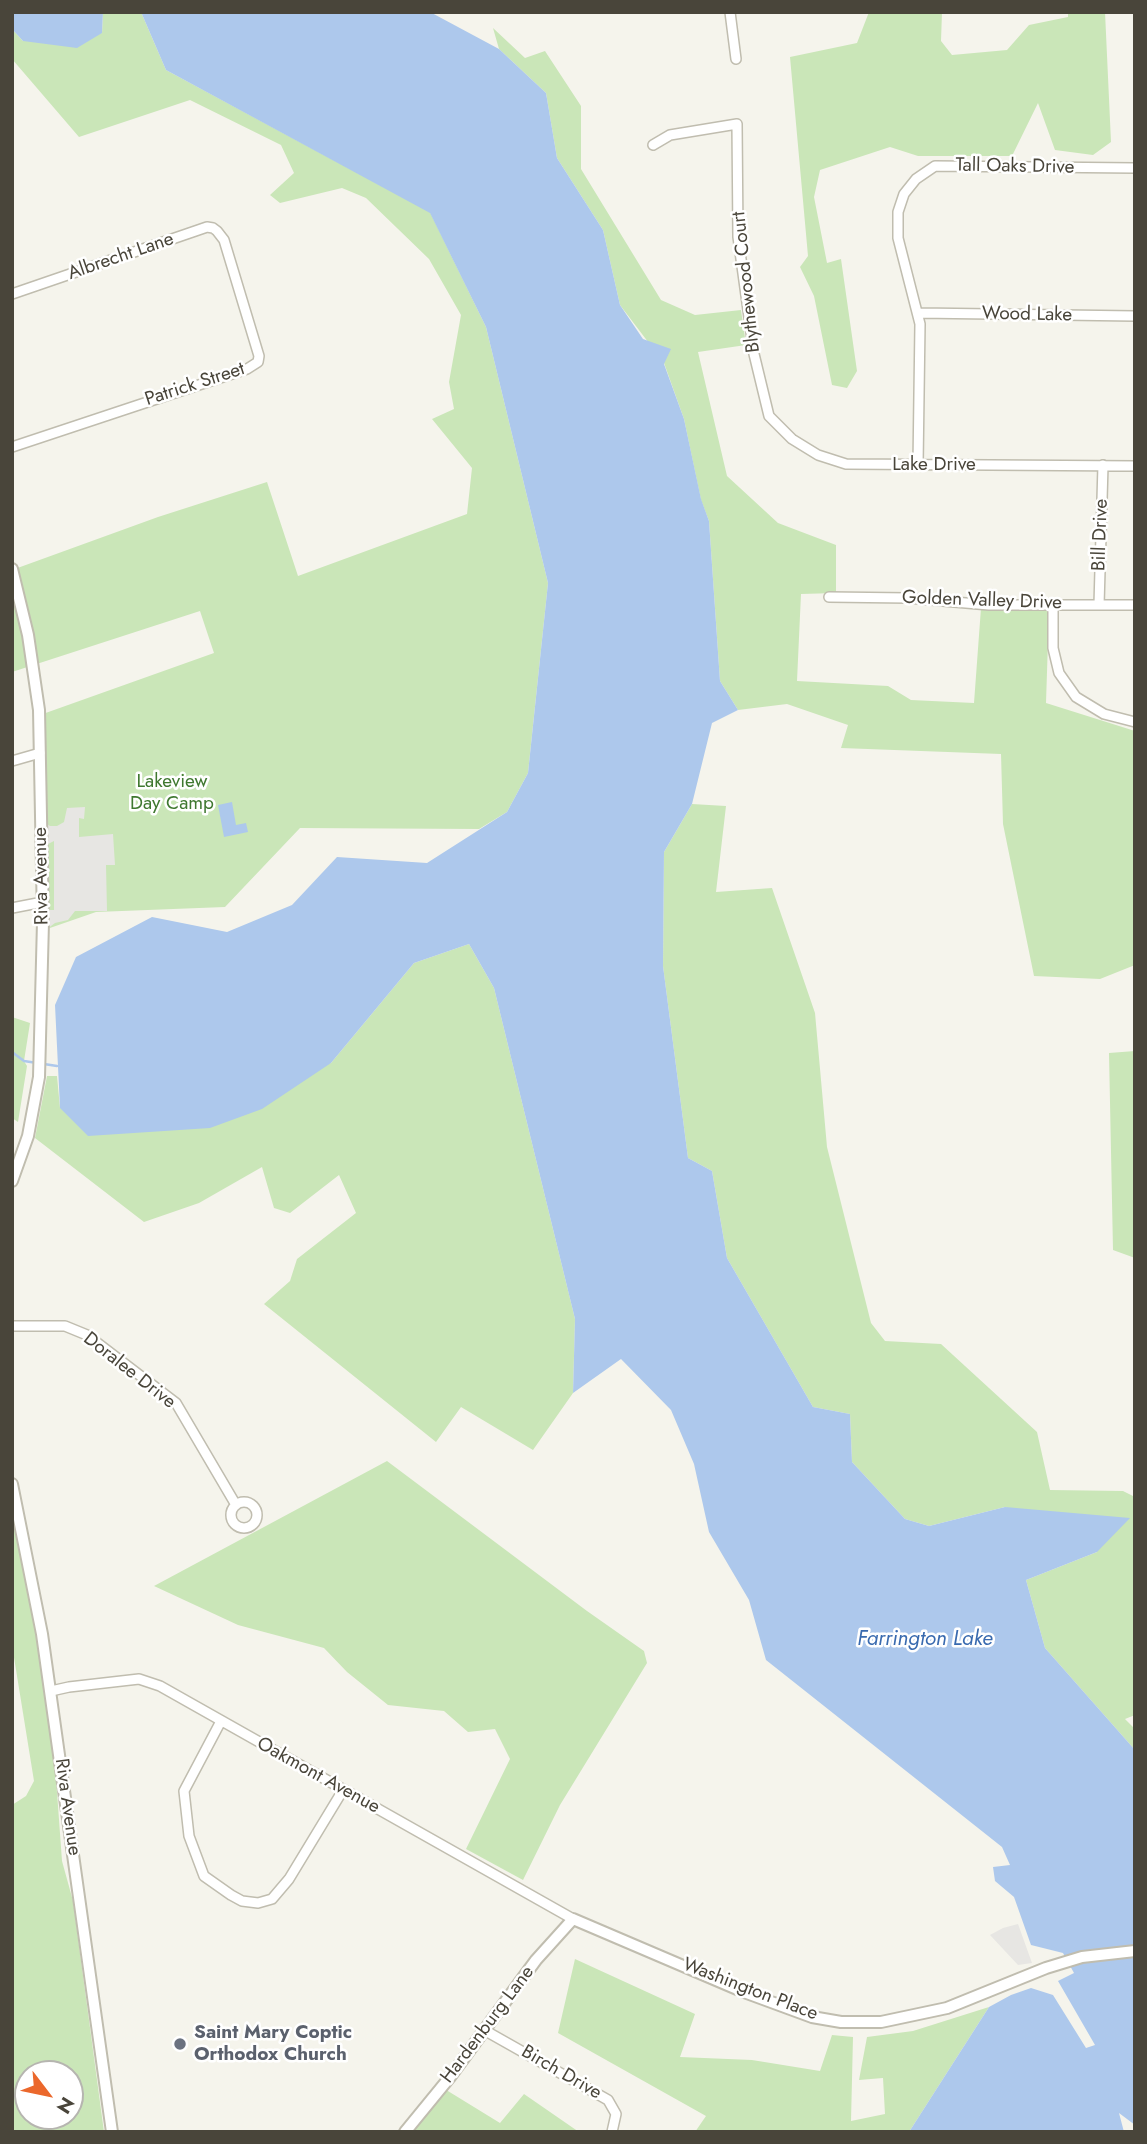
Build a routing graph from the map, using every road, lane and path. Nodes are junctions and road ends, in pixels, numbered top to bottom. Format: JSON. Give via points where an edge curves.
{"nodes":[{"id":1,"x":730,"y":12,"type":"edge"},
{"id":2,"x":736,"y":59,"type":"dead end"},
{"id":3,"x":653,"y":145,"type":"dead end"},
{"id":4,"x":1135,"y":168,"type":"edge"},
{"id":5,"x":224,"y":240,"type":"joint"},
{"id":6,"x":12,"y":294,"type":"edge"},
{"id":7,"x":919,"y":313,"type":"junction"},
{"id":8,"x":1135,"y":316,"type":"edge"},
{"id":9,"x":764,"y":396,"type":"joint"},
{"id":10,"x":12,"y":447,"type":"edge"},
{"id":11,"x":918,"y":465,"type":"junction"},
{"id":12,"x":1104,"y":466,"type":"junction"},
{"id":13,"x":1135,"y":466,"type":"edge"},
{"id":14,"x":12,"y":569,"type":"edge"},
{"id":15,"x":829,"y":597,"type":"dead end"},
{"id":16,"x":1054,"y":604,"type":"junction"},
{"id":17,"x":1099,"y":605,"type":"junction"},
{"id":18,"x":1135,"y":605,"type":"edge"},
{"id":19,"x":1135,"y":722,"type":"edge"},
{"id":20,"x":40,"y":753,"type":"junction"},
{"id":21,"x":12,"y":761,"type":"edge"},
{"id":22,"x":43,"y":902,"type":"junction"},
{"id":23,"x":12,"y":908,"type":"edge"},
{"id":24,"x":12,"y":1181,"type":"edge"},
{"id":25,"x":12,"y":1326,"type":"edge"},
{"id":26,"x":12,"y":1484,"type":"edge"},
{"id":27,"x":236,"y":1504,"type":"dead end"},
{"id":28,"x":51,"y":1691,"type":"junction"},
{"id":29,"x":221,"y":1721,"type":"junction"},
{"id":30,"x":342,"y":1790,"type":"junction"},
{"id":31,"x":573,"y":1919,"type":"junction"},
{"id":32,"x":1135,"y":1951,"type":"edge"},
{"id":33,"x":484,"y":2030,"type":"junction"},
{"id":34,"x":112,"y":2132,"type":"edge"},
{"id":35,"x":405,"y":2132,"type":"edge"},
{"id":36,"x":612,"y":2132,"type":"edge"}],
"edges":[{"from":1,"to":2,"type":"street"},
{"from":3,"to":9,"type":"street","name":"Blythewood Court","via":[[670,135],[737,124],[738,237]]},
{"from":4,"to":7,"type":"street","name":"Tall Oaks Drive","via":[[935,166],[916,179],[898,212],[898,238]]},
{"from":5,"to":6,"type":"street","name":"Albrecht Lane","via":[[218,231],[208,228]]},
{"from":5,"to":10,"type":"street","name":"Patrick Street","via":[[258,362]]},
{"from":7,"to":8,"type":"street","name":"Wood Lake"},
{"from":7,"to":11,"type":"street","name":"Tall Oaks Drive"},
{"from":9,"to":11,"type":"street","name":"Lake Drive","via":[[769,416],[792,439],[818,455],[846,464]]},
{"from":11,"to":12,"type":"street","name":"Lake Drive"},
{"from":12,"to":13,"type":"street","name":"Lake Drive"},
{"from":12,"to":17,"type":"street","name":"Bill Drive"},
{"from":14,"to":20,"type":"street","name":"Riva Avenue","via":[[28,635]]},
{"from":15,"to":16,"type":"street","name":"Golden Valley Drive"},
{"from":16,"to":17,"type":"street","name":"Golden Valley Drive"},
{"from":16,"to":19,"type":"street","via":[[1053,648],[1059,673],[1076,697],[1104,714]]},
{"from":17,"to":18,"type":"street","name":"Golden Valley Drive"},
{"from":20,"to":21,"type":"street"},
{"from":20,"to":22,"type":"street","name":"Riva Avenue"},
{"from":22,"to":23,"type":"street"},
{"from":22,"to":24,"type":"street","name":"Riva Avenue","via":[[39,1063],[31,1124]]},
{"from":25,"to":27,"type":"street","name":"Doralee Drive","via":[[65,1326],[87,1335],[176,1403]]},
{"from":26,"to":28,"type":"street","name":"Riva Avenue"},
{"from":28,"to":29,"type":"street","name":"Oakmont Avenue","via":[[139,1679]]},
{"from":28,"to":34,"type":"street","name":"Riva Avenue"},
{"from":29,"to":30,"type":"street","name":"Oakmont Avenue"},
{"from":29,"to":30,"type":"street","via":[[184,1791],[189,1836],[204,1876],[231,1895],[258,1903],[272,1899],[289,1880]]},
{"from":30,"to":31,"type":"street","name":"Oakmont Avenue"},
{"from":31,"to":32,"type":"street","name":"Washington Place","via":[[744,1992],[812,2017],[841,2022],[881,2022],[947,2008],[1082,1957]]},
{"from":31,"to":33,"type":"street","name":"Hardenburg Lane"},
{"from":33,"to":35,"type":"street","name":"Hardenburg Lane"},
{"from":33,"to":36,"type":"street","name":"Birch Drive","via":[[608,2100],[617,2114]]}]}
